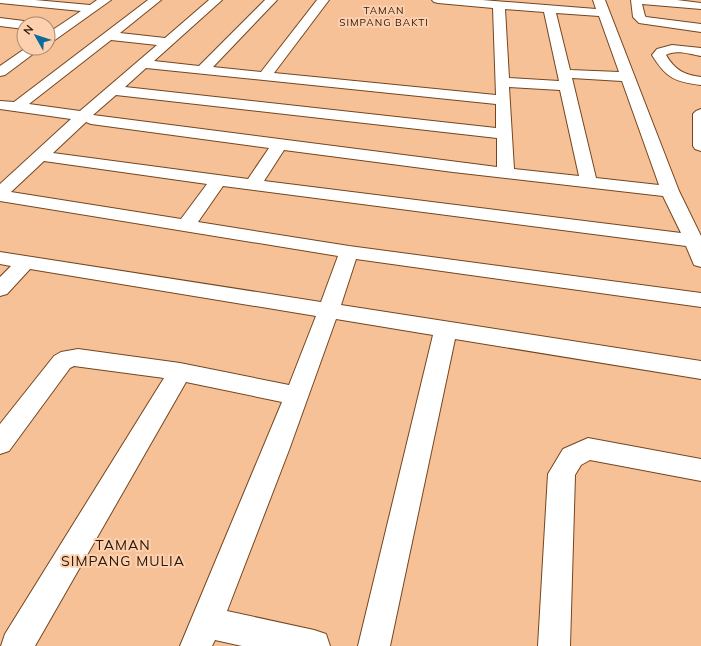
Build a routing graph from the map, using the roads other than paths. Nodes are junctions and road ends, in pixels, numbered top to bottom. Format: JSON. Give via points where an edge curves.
{"nodes":[{"id":1,"x":0,"y":0,"type":"edge"},
{"id":2,"x":105,"y":0,"type":"edge"},
{"id":3,"x":155,"y":0,"type":"edge"},
{"id":4,"x":216,"y":0,"type":"edge"},
{"id":5,"x":271,"y":0,"type":"edge"},
{"id":6,"x":323,"y":0,"type":"edge"},
{"id":7,"x":438,"y":0,"type":"edge"},
{"id":8,"x":458,"y":1,"type":"edge"},
{"id":9,"x":499,"y":5,"type":"junction"},
{"id":10,"x":602,"y":6,"type":"edge"},
{"id":11,"x":701,"y":6,"type":"edge"},
{"id":12,"x":92,"y":9,"type":"junction"},
{"id":13,"x":549,"y":9,"type":"junction"},
{"id":14,"x":0,"y":22,"type":"edge"},
{"id":15,"x":16,"y":24,"type":"edge"},
{"id":16,"x":56,"y":28,"type":"edge"},
{"id":17,"x":63,"y":28,"type":"junction"},
{"id":18,"x":701,"y":28,"type":"edge"},
{"id":19,"x":56,"y":34,"type":"edge"},
{"id":20,"x":109,"y":36,"type":"junction"},
{"id":21,"x":56,"y":41,"type":"edge"},
{"id":22,"x":62,"y":42,"type":"dead end"},
{"id":23,"x":169,"y":42,"type":"junction"},
{"id":24,"x":76,"y":43,"type":"dead end"},
{"id":25,"x":96,"y":46,"type":"junction"},
{"id":26,"x":701,"y":52,"type":"edge"},
{"id":27,"x":23,"y":56,"type":"edge"},
{"id":28,"x":143,"y":64,"type":"junction"},
{"id":29,"x":202,"y":70,"type":"junction"},
{"id":30,"x":0,"y":72,"type":"edge"},
{"id":31,"x":265,"y":76,"type":"junction"},
{"id":32,"x":628,"y":77,"type":"junction"},
{"id":33,"x":565,"y":80,"type":"junction"},
{"id":34,"x":701,"y":81,"type":"edge"},
{"id":35,"x":503,"y":82,"type":"junction"},
{"id":36,"x":114,"y":90,"type":"junction"},
{"id":37,"x":326,"y":99,"type":"junction"},
{"id":38,"x":502,"y":100,"type":"junction"},
{"id":39,"x":0,"y":105,"type":"edge"},
{"id":40,"x":17,"y":107,"type":"junction"},
{"id":41,"x":701,"y":114,"type":"edge"},
{"id":42,"x":83,"y":116,"type":"junction"},
{"id":43,"x":277,"y":119,"type":"junction"},
{"id":44,"x":505,"y":134,"type":"junction"},
{"id":45,"x":259,"y":143,"type":"junction"},
{"id":46,"x":279,"y":145,"type":"junction"},
{"id":47,"x":701,"y":146,"type":"edge"},
{"id":48,"x":41,"y":156,"type":"junction"},
{"id":49,"x":506,"y":173,"type":"junction"},
{"id":50,"x":219,"y":180,"type":"junction"},
{"id":51,"x":589,"y":183,"type":"junction"},
{"id":52,"x":253,"y":185,"type":"junction"},
{"id":53,"x":670,"y":191,"type":"junction"},
{"id":54,"x":0,"y":193,"type":"edge"},
{"id":55,"x":0,"y":196,"type":"edge"},
{"id":56,"x":186,"y":225,"type":"junction"},
{"id":57,"x":694,"y":241,"type":"junction"},
{"id":58,"x":349,"y":252,"type":"junction"},
{"id":59,"x":0,"y":258,"type":"edge"},
{"id":60,"x":701,"y":261,"type":"edge"},
{"id":61,"x":26,"y":262,"type":"junction"},
{"id":62,"x":0,"y":289,"type":"edge"},
{"id":63,"x":701,"y":300,"type":"edge"},
{"id":64,"x":329,"y":312,"type":"junction"},
{"id":65,"x":446,"y":329,"type":"junction"},
{"id":66,"x":701,"y":370,"type":"edge"},
{"id":67,"x":180,"y":372,"type":"junction"},
{"id":68,"x":297,"y":396,"type":"junction"},
{"id":69,"x":0,"y":443,"type":"edge"},
{"id":70,"x":701,"y":470,"type":"edge"},
{"id":71,"x":201,"y":634,"type":"edge"},
{"id":72,"x":17,"y":646,"type":"edge"},
{"id":73,"x":314,"y":646,"type":"edge"},
{"id":74,"x":374,"y":646,"type":"edge"},
{"id":75,"x":554,"y":646,"type":"edge"}],
"edges":[{"from":1,"to":12,"type":"street"},
{"from":2,"to":12,"type":"street"},
{"from":3,"to":20,"type":"street"},
{"from":4,"to":23,"type":"street"},
{"from":5,"to":29,"type":"street"},
{"from":6,"to":31,"type":"street"},
{"from":7,"to":8,"type":"street"},
{"from":8,"to":9,"type":"street"},
{"from":9,"to":13,"type":"street"},
{"from":9,"to":35,"type":"street"},
{"from":10,"to":13,"type":"street"},
{"from":10,"to":32,"type":"street"},
{"from":11,"to":18,"type":"street","via":[[636,1],[640,17],[653,22]]},
{"from":12,"to":17,"type":"street"},
{"from":13,"to":33,"type":"street"},
{"from":14,"to":15,"type":"street"},
{"from":16,"to":17,"type":"street"},
{"from":17,"to":19,"type":"street"},
{"from":20,"to":23,"type":"street"},
{"from":20,"to":25,"type":"street"},
{"from":21,"to":22,"type":"street"},
{"from":23,"to":28,"type":"street"},
{"from":24,"to":25,"type":"street"},
{"from":25,"to":40,"type":"street"},
{"from":26,"to":34,"type":"street","via":[[671,48],[659,55],[672,74]]},
{"from":27,"to":30,"type":"street"},
{"from":28,"to":29,"type":"street"},
{"from":28,"to":36,"type":"street"},
{"from":29,"to":31,"type":"street"},
{"from":31,"to":37,"type":"street"},
{"from":32,"to":33,"type":"street"},
{"from":32,"to":53,"type":"street"},
{"from":33,"to":35,"type":"street"},
{"from":33,"to":51,"type":"street"},
{"from":35,"to":38,"type":"street"},
{"from":36,"to":42,"type":"street"},
{"from":36,"to":43,"type":"street"},
{"from":37,"to":38,"type":"street"},
{"from":37,"to":43,"type":"street"},
{"from":37,"to":44,"type":"street"},
{"from":38,"to":44,"type":"street"},
{"from":39,"to":40,"type":"street"},
{"from":40,"to":42,"type":"street"},
{"from":41,"to":47,"type":"street"},
{"from":42,"to":45,"type":"street","via":[[91,120]]},
{"from":42,"to":48,"type":"street"},
{"from":43,"to":45,"type":"street"},
{"from":44,"to":49,"type":"street"},
{"from":45,"to":46,"type":"street"},
{"from":46,"to":49,"type":"street"},
{"from":46,"to":52,"type":"street"},
{"from":48,"to":50,"type":"street"},
{"from":48,"to":54,"type":"street"},
{"from":49,"to":51,"type":"street"},
{"from":50,"to":52,"type":"street"},
{"from":50,"to":56,"type":"street"},
{"from":51,"to":53,"type":"street"},
{"from":52,"to":57,"type":"street"},
{"from":53,"to":57,"type":"street"},
{"from":55,"to":56,"type":"street"},
{"from":56,"to":58,"type":"street"},
{"from":57,"to":60,"type":"street"},
{"from":58,"to":63,"type":"street"},
{"from":58,"to":64,"type":"street"},
{"from":59,"to":61,"type":"street"},
{"from":61,"to":62,"type":"street"},
{"from":61,"to":64,"type":"street"},
{"from":64,"to":65,"type":"street"},
{"from":64,"to":68,"type":"street"},
{"from":65,"to":66,"type":"street"},
{"from":65,"to":74,"type":"street"},
{"from":67,"to":68,"type":"street"},
{"from":67,"to":69,"type":"street","via":[[78,357],[69,358],[62,362]]},
{"from":67,"to":72,"type":"street"},
{"from":68,"to":71,"type":"street"},
{"from":70,"to":75,"type":"street","via":[[588,449],[572,457],[562,474]]},
{"from":71,"to":73,"type":"street"}]}
